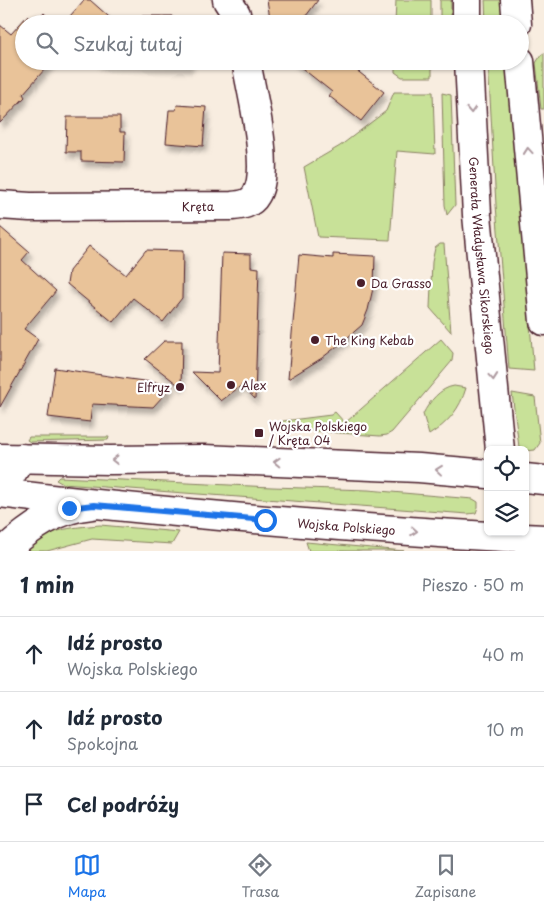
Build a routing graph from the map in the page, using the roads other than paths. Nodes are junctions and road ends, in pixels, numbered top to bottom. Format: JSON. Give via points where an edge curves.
{"nodes":[{"id":1,"x":228,"y":0,"type":"edge"},
{"id":2,"x":467,"y":0,"type":"edge"},
{"id":3,"x":515,"y":0,"type":"edge"},
{"id":4,"x":236,"y":15,"type":"edge"},
{"id":5,"x":467,"y":15,"type":"edge"},
{"id":6,"x":516,"y":15,"type":"edge"},
{"id":7,"x":248,"y":70,"type":"edge"},
{"id":8,"x":469,"y":70,"type":"edge"},
{"id":9,"x":521,"y":70,"type":"edge"},
{"id":10,"x":0,"y":205,"type":"edge"},
{"id":11,"x":544,"y":321,"type":"edge"},
{"id":12,"x":500,"y":446,"type":"edge"},
{"id":13,"x":10,"y":458,"type":"edge"},
{"id":14,"x":484,"y":474,"type":"edge"},
{"id":15,"x":529,"y":478,"type":"edge"},
{"id":16,"x":544,"y":480,"type":"edge"},
{"id":17,"x":0,"y":493,"type":"edge"},
{"id":18,"x":94,"y":505,"type":"junction"},
{"id":19,"x":544,"y":539,"type":"edge"},
{"id":20,"x":510,"y":540,"type":"edge"},
{"id":21,"x":4,"y":551,"type":"edge"}],
"edges":[{"from":1,"to":4,"type":"main road"},
{"from":2,"to":5,"type":"main road"},
{"from":3,"to":6,"type":"main road"},
{"from":7,"to":10,"type":"main road","name":"Kręta","via":[[262,151],[262,178],[256,196],[246,204]]},
{"from":8,"to":12,"type":"main road","name":"Generała Władysława Sikorskiego","one_way":true,"via":[[477,215]]},
{"from":11,"to":9,"type":"main road","one_way":true},
{"from":14,"to":13,"type":"main road","one_way":true,"via":[[204,459]]},
{"from":13,"to":17,"type":"main road"},
{"from":15,"to":16,"type":"main road"},
{"from":17,"to":18,"type":"main road","name":"Wojska Polskiego"},
{"from":18,"to":20,"type":"main road","name":"Wojska Polskiego","one_way":true},
{"from":18,"to":21,"type":"main road","via":[[69,508],[52,515]]},
{"from":19,"to":20,"type":"main road","name":"Wojska Polskiego"}]}
